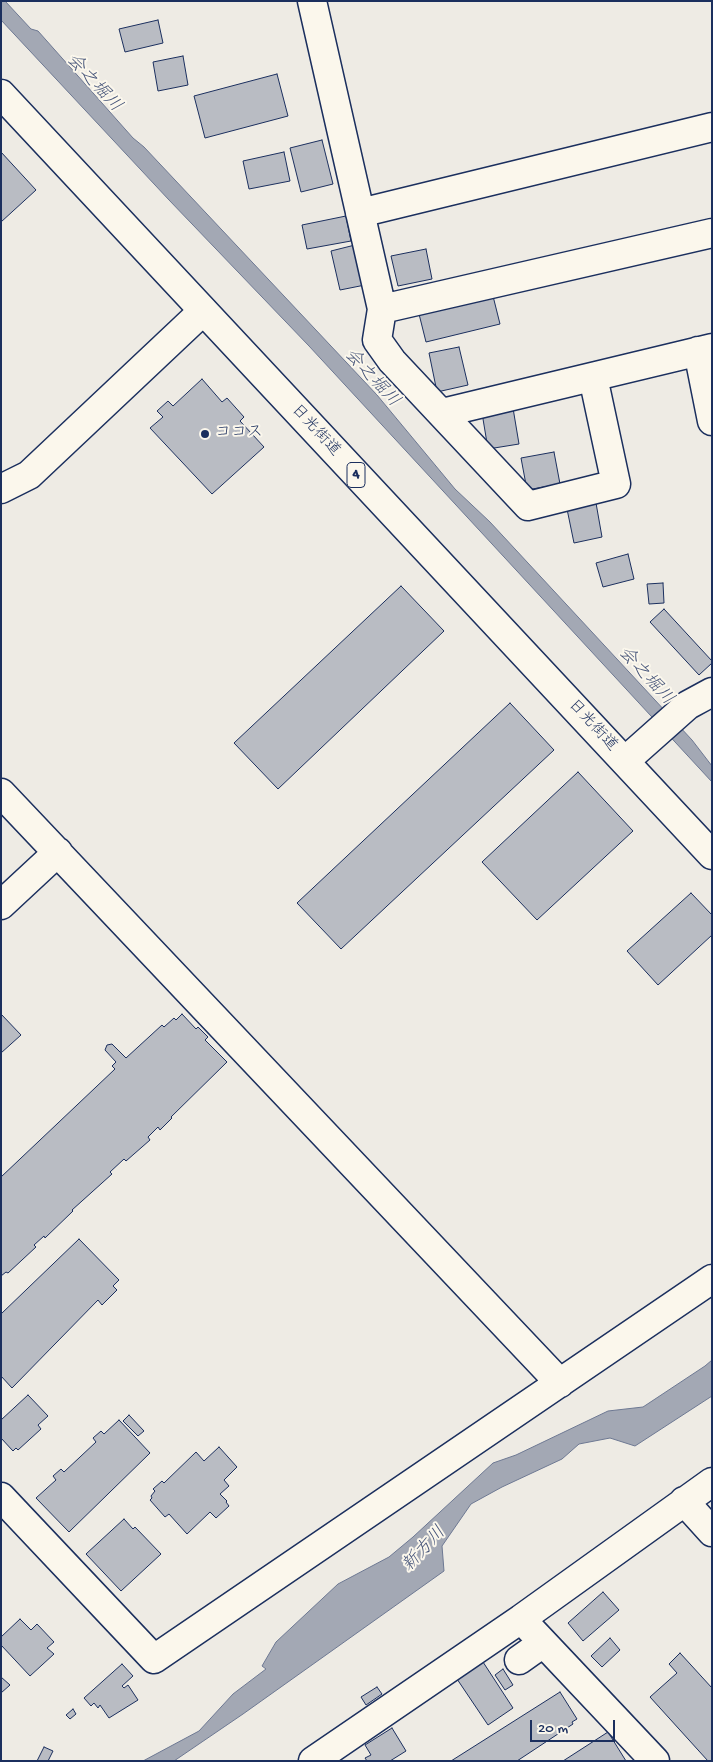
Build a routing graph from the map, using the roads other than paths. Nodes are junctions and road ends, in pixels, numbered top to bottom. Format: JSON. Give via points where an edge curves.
{"nodes":[{"id":1,"x":312,"y":1,"type":"edge"},
{"id":2,"x":1,"y":94,"type":"edge"},
{"id":3,"x":712,"y":127,"type":"edge"},
{"id":4,"x":360,"y":213,"type":"junction"},
{"id":5,"x":712,"y":233,"type":"edge"},
{"id":6,"x":382,"y":309,"type":"junction"},
{"id":7,"x":203,"y":311,"type":"junction"},
{"id":8,"x":705,"y":349,"type":"edge"},
{"id":9,"x":593,"y":377,"type":"junction"},
{"id":10,"x":442,"y":413,"type":"junction"},
{"id":11,"x":712,"y":421,"type":"edge"},
{"id":12,"x":1,"y":489,"type":"edge"},
{"id":13,"x":712,"y":692,"type":"edge"},
{"id":14,"x":625,"y":761,"type":"junction"},
{"id":15,"x":1,"y":793,"type":"edge"},
{"id":16,"x":58,"y":852,"type":"junction"},
{"id":17,"x":712,"y":855,"type":"edge"},
{"id":18,"x":1,"y":905,"type":"edge"},
{"id":19,"x":712,"y":1279,"type":"edge"},
{"id":20,"x":560,"y":1383,"type":"junction"},
{"id":21,"x":712,"y":1482,"type":"edge"},
{"id":22,"x":1,"y":1497,"type":"edge"},
{"id":23,"x":684,"y":1501,"type":"junction"},
{"id":24,"x":712,"y":1532,"type":"edge"},
{"id":25,"x":517,"y":1651,"type":"junction"},
{"id":26,"x":313,"y":1761,"type":"edge"},
{"id":27,"x":654,"y":1761,"type":"edge"}],
"edges":[{"from":1,"to":4,"type":"main road"},
{"from":2,"to":7,"type":"main road","name":"日光街道","number":"4"},
{"from":3,"to":4,"type":"main road"},
{"from":4,"to":6,"type":"main road"},
{"from":5,"to":6,"type":"main road"},
{"from":6,"to":10,"type":"main road","via":[[377,340],[392,361]]},
{"from":7,"to":12,"type":"main road","via":[[29,476]]},
{"from":7,"to":14,"type":"main road","name":"日光街道","number":"4"},
{"from":8,"to":9,"type":"main road"},
{"from":8,"to":11,"type":"main road"},
{"from":9,"to":10,"type":"main road"},
{"from":9,"to":10,"type":"main road","via":[[616,484],[528,506]]},
{"from":13,"to":14,"type":"main road","via":[[688,705]]},
{"from":14,"to":17,"type":"main road","name":"日光街道","number":"4"},
{"from":15,"to":16,"type":"main road"},
{"from":16,"to":18,"type":"main road"},
{"from":16,"to":20,"type":"main road"},
{"from":19,"to":20,"type":"main road"},
{"from":20,"to":22,"type":"main road","via":[[154,1659]]},
{"from":21,"to":23,"type":"main road"},
{"from":23,"to":24,"type":"main road"},
{"from":23,"to":25,"type":"main road","via":[[521,1619]]},
{"from":25,"to":26,"type":"main road"},
{"from":25,"to":27,"type":"main road"}]}
